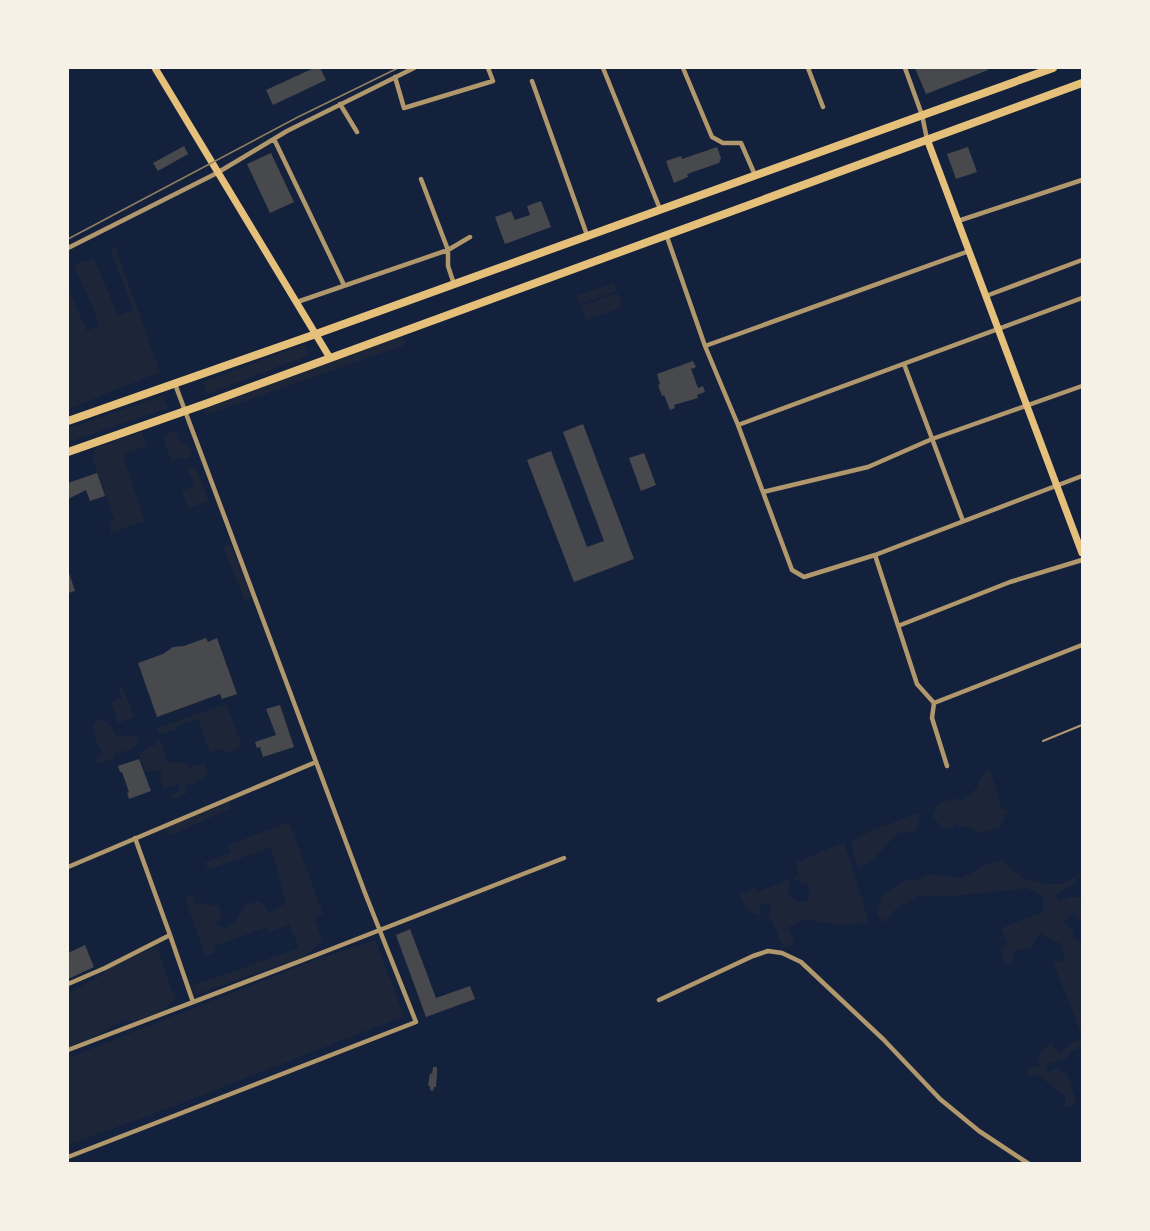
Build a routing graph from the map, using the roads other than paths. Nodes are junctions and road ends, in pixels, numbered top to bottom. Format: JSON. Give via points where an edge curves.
{"nodes":[{"id":1,"x":155,"y":68,"type":"edge"},
{"id":2,"x":414,"y":68,"type":"edge"},
{"id":3,"x":488,"y":68,"type":"edge"},
{"id":4,"x":603,"y":68,"type":"edge"},
{"id":5,"x":682,"y":68,"type":"edge"},
{"id":6,"x":808,"y":68,"type":"edge"},
{"id":7,"x":905,"y":68,"type":"edge"},
{"id":8,"x":1053,"y":68,"type":"edge"},
{"id":9,"x":395,"y":77,"type":"junction"},
{"id":10,"x":532,"y":81,"type":"dead end"},
{"id":11,"x":1083,"y":83,"type":"edge"},
{"id":12,"x":340,"y":104,"type":"junction"},
{"id":13,"x":823,"y":107,"type":"dead end"},
{"id":14,"x":922,"y":115,"type":"junction"},
{"id":15,"x":357,"y":132,"type":"dead end"},
{"id":16,"x":274,"y":139,"type":"junction"},
{"id":17,"x":927,"y":139,"type":"junction"},
{"id":18,"x":217,"y":172,"type":"junction"},
{"id":19,"x":755,"y":175,"type":"junction"},
{"id":20,"x":421,"y":179,"type":"dead end"},
{"id":21,"x":1083,"y":180,"type":"edge"},
{"id":22,"x":660,"y":210,"type":"junction"},
{"id":23,"x":958,"y":221,"type":"junction"},
{"id":24,"x":666,"y":234,"type":"junction"},
{"id":25,"x":587,"y":235,"type":"junction"},
{"id":26,"x":470,"y":237,"type":"dead end"},
{"id":27,"x":68,"y":248,"type":"edge"},
{"id":28,"x":448,"y":249,"type":"junction"},
{"id":29,"x":969,"y":251,"type":"junction"},
{"id":30,"x":1083,"y":260,"type":"edge"},
{"id":31,"x":454,"y":284,"type":"junction"},
{"id":32,"x":344,"y":285,"type":"junction"},
{"id":33,"x":986,"y":296,"type":"junction"},
{"id":34,"x":1083,"y":298,"type":"edge"},
{"id":35,"x":297,"y":302,"type":"junction"},
{"id":36,"x":999,"y":329,"type":"junction"},
{"id":37,"x":316,"y":334,"type":"junction"},
{"id":38,"x":705,"y":346,"type":"junction"},
{"id":39,"x":330,"y":358,"type":"junction"},
{"id":40,"x":904,"y":364,"type":"junction"},
{"id":41,"x":175,"y":383,"type":"junction"},
{"id":42,"x":1083,"y":386,"type":"edge"},
{"id":43,"x":1027,"y":406,"type":"junction"},
{"id":44,"x":184,"y":411,"type":"junction"},
{"id":45,"x":68,"y":421,"type":"edge"},
{"id":46,"x":738,"y":425,"type":"junction"},
{"id":47,"x":932,"y":440,"type":"junction"},
{"id":48,"x":68,"y":452,"type":"edge"},
{"id":49,"x":1083,"y":476,"type":"edge"},
{"id":50,"x":1056,"y":486,"type":"junction"},
{"id":51,"x":763,"y":492,"type":"junction"},
{"id":52,"x":963,"y":521,"type":"junction"},
{"id":53,"x":1083,"y":553,"type":"edge"},
{"id":54,"x":875,"y":555,"type":"junction"},
{"id":55,"x":1083,"y":560,"type":"edge"},
{"id":56,"x":898,"y":626,"type":"junction"},
{"id":57,"x":1083,"y":645,"type":"edge"},
{"id":58,"x":934,"y":703,"type":"junction"},
{"id":59,"x":1083,"y":725,"type":"edge"},
{"id":60,"x":1043,"y":741,"type":"dead end"},
{"id":61,"x":316,"y":762,"type":"junction"},
{"id":62,"x":947,"y":766,"type":"dead end"},
{"id":63,"x":135,"y":838,"type":"junction"},
{"id":64,"x":564,"y":858,"type":"dead end"},
{"id":65,"x":68,"y":867,"type":"edge"},
{"id":66,"x":380,"y":929,"type":"junction"},
{"id":67,"x":170,"y":935,"type":"junction"},
{"id":68,"x":68,"y":984,"type":"edge"},
{"id":69,"x":659,"y":1000,"type":"dead end"},
{"id":70,"x":193,"y":1002,"type":"junction"},
{"id":71,"x":68,"y":1050,"type":"edge"},
{"id":72,"x":68,"y":1157,"type":"edge"},
{"id":73,"x":1029,"y":1164,"type":"edge"}],
"edges":[{"from":1,"to":18,"type":"main road"},
{"from":2,"to":9,"type":"street"},
{"from":3,"to":9,"type":"street","via":[[493,81],[404,108]]},
{"from":4,"to":22,"type":"street"},
{"from":5,"to":19,"type":"street","via":[[712,137],[723,143],[741,143]]},
{"from":6,"to":13,"type":"street"},
{"from":7,"to":14,"type":"street"},
{"from":8,"to":14,"type":"highway"},
{"from":9,"to":12,"type":"street"},
{"from":10,"to":25,"type":"street"},
{"from":11,"to":17,"type":"highway"},
{"from":12,"to":15,"type":"street"},
{"from":12,"to":16,"type":"street"},
{"from":14,"to":17,"type":"street"},
{"from":14,"to":19,"type":"highway"},
{"from":16,"to":18,"type":"street"},
{"from":16,"to":32,"type":"street"},
{"from":17,"to":23,"type":"main road"},
{"from":17,"to":24,"type":"highway"},
{"from":18,"to":27,"type":"street"},
{"from":18,"to":35,"type":"main road"},
{"from":19,"to":22,"type":"highway"},
{"from":20,"to":28,"type":"street"},
{"from":21,"to":23,"type":"street"},
{"from":22,"to":25,"type":"highway"},
{"from":23,"to":29,"type":"main road"},
{"from":24,"to":38,"type":"street"},
{"from":24,"to":39,"type":"highway"},
{"from":25,"to":31,"type":"highway"},
{"from":26,"to":28,"type":"street"},
{"from":28,"to":31,"type":"street"},
{"from":28,"to":32,"type":"street"},
{"from":29,"to":33,"type":"main road"},
{"from":29,"to":38,"type":"street"},
{"from":30,"to":33,"type":"street"},
{"from":31,"to":37,"type":"highway"},
{"from":32,"to":35,"type":"street"},
{"from":33,"to":36,"type":"main road"},
{"from":34,"to":36,"type":"street"},
{"from":35,"to":37,"type":"main road"},
{"from":36,"to":40,"type":"street"},
{"from":36,"to":43,"type":"main road"},
{"from":37,"to":39,"type":"main road"},
{"from":37,"to":41,"type":"highway"},
{"from":38,"to":46,"type":"street"},
{"from":39,"to":44,"type":"highway"},
{"from":40,"to":46,"type":"street"},
{"from":40,"to":47,"type":"street"},
{"from":41,"to":44,"type":"street"},
{"from":41,"to":45,"type":"highway"},
{"from":42,"to":43,"type":"street"},
{"from":43,"to":47,"type":"street"},
{"from":43,"to":50,"type":"main road"},
{"from":44,"to":48,"type":"highway"},
{"from":44,"to":61,"type":"street"},
{"from":46,"to":51,"type":"street"},
{"from":47,"to":51,"type":"street","via":[[868,467]]},
{"from":47,"to":52,"type":"street"},
{"from":49,"to":50,"type":"street"},
{"from":50,"to":52,"type":"street"},
{"from":50,"to":53,"type":"main road"},
{"from":51,"to":54,"type":"street","via":[[792,570],[804,577]]},
{"from":52,"to":54,"type":"street"},
{"from":54,"to":56,"type":"street"},
{"from":55,"to":56,"type":"street","via":[[1010,582]]},
{"from":56,"to":58,"type":"street","via":[[917,684]]},
{"from":57,"to":58,"type":"street"},
{"from":58,"to":62,"type":"street","via":[[932,718]]},
{"from":59,"to":60,"type":"lane"},
{"from":61,"to":63,"type":"street"},
{"from":61,"to":66,"type":"street"},
{"from":63,"to":65,"type":"street"},
{"from":63,"to":67,"type":"street"},
{"from":64,"to":66,"type":"street"},
{"from":66,"to":70,"type":"street"},
{"from":66,"to":72,"type":"street","via":[[416,1022]]},
{"from":67,"to":68,"type":"street"},
{"from":67,"to":70,"type":"street"},
{"from":69,"to":73,"type":"street","via":[[753,956],[768,951],[782,953],[801,962],[940,1099]]},
{"from":70,"to":71,"type":"street"}]}
